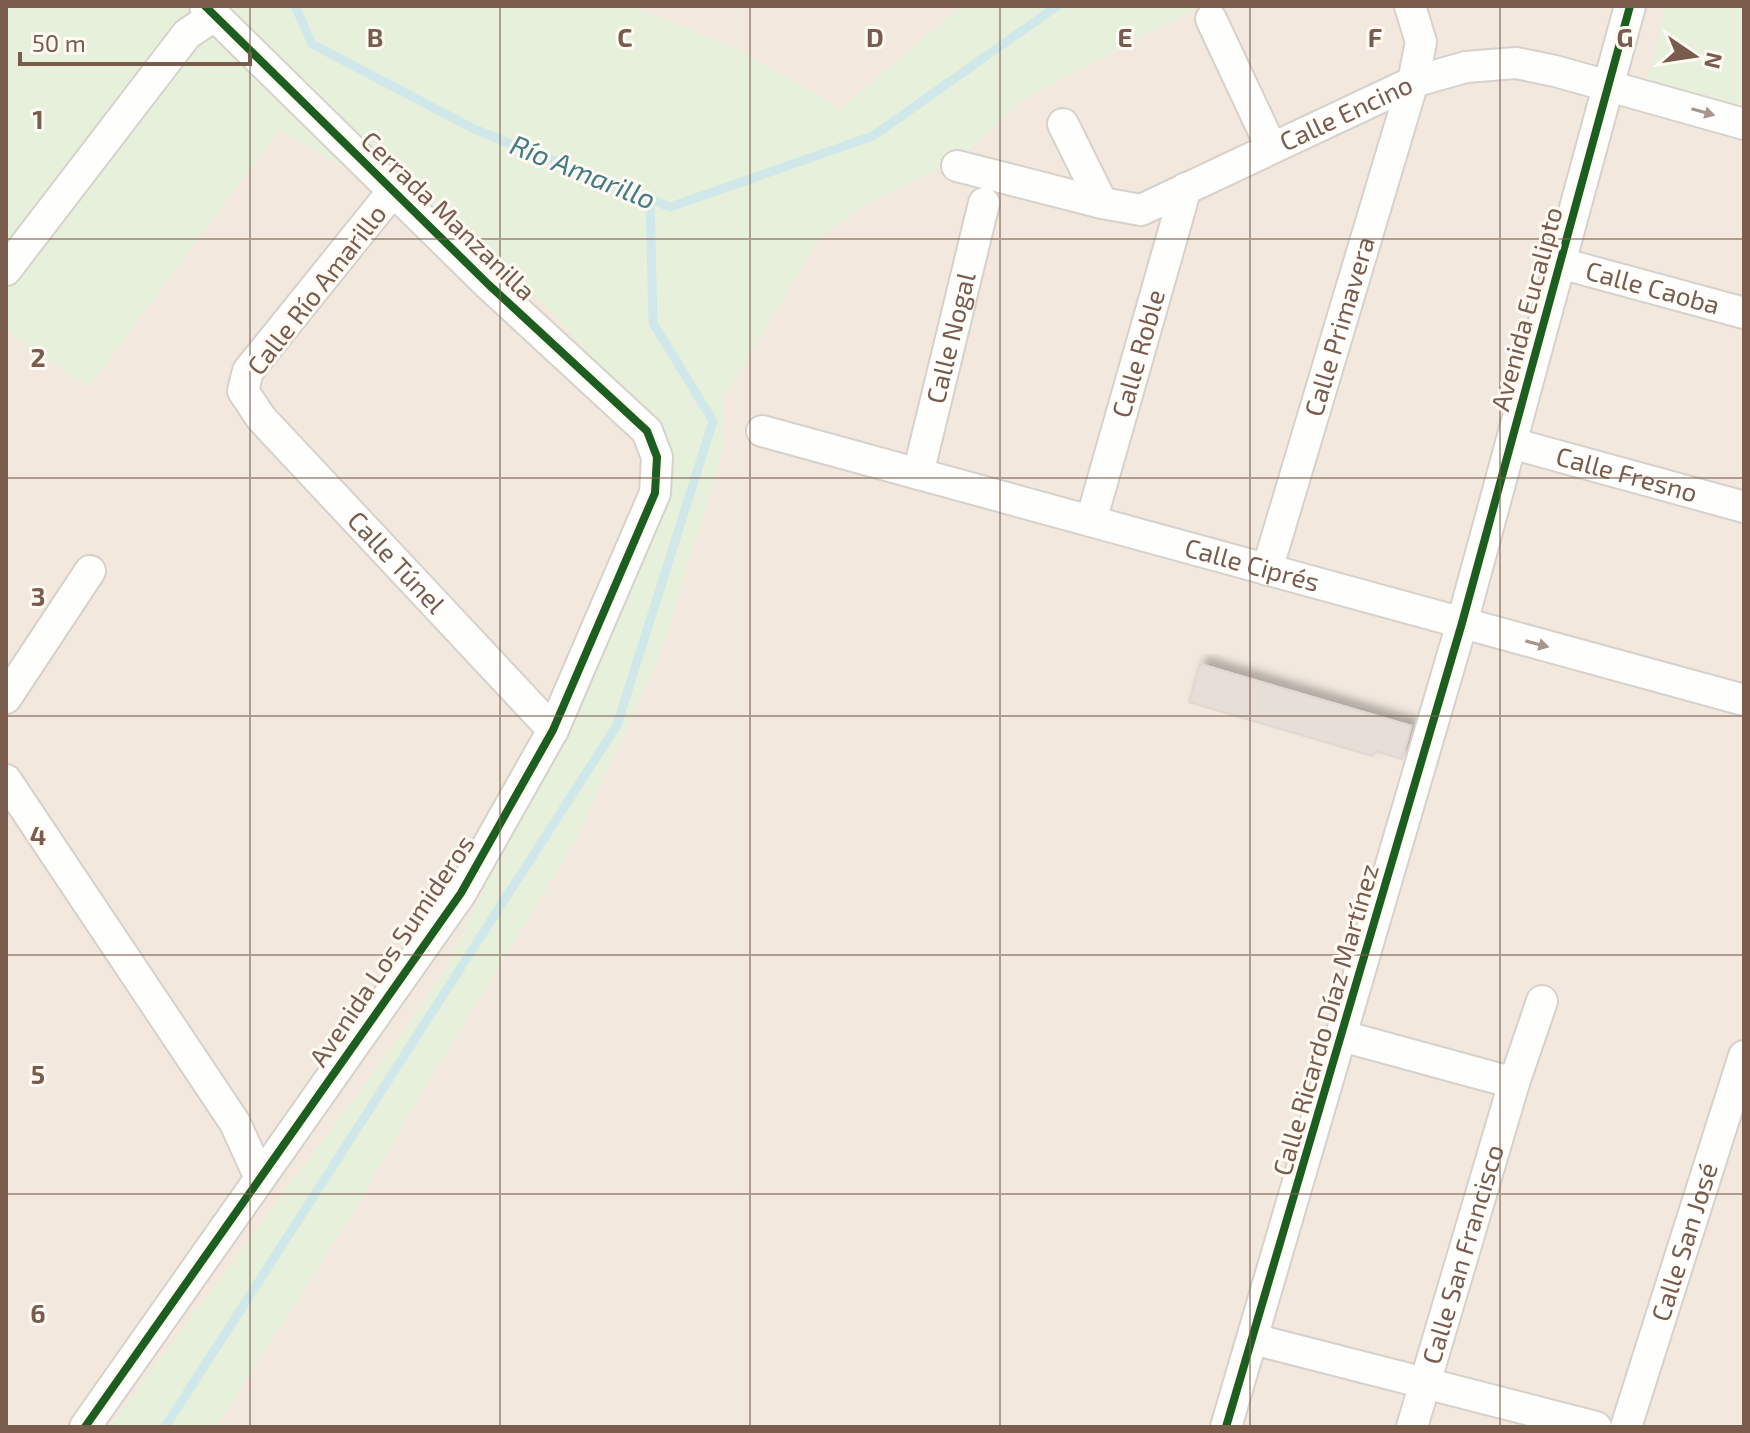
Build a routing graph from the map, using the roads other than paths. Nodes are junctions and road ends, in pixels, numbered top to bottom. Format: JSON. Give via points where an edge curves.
{"nodes":[{"id":1,"x":1410,"y":6,"type":"edge"},
{"id":2,"x":1630,"y":6,"type":"edge"},
{"id":3,"x":210,"y":11,"type":"edge"},
{"id":4,"x":1211,"y":19,"type":"dead end"},
{"id":5,"x":1413,"y":82,"type":"junction"},
{"id":6,"x":1608,"y":86,"type":"junction"},
{"id":7,"x":1063,"y":124,"type":"dead end"},
{"id":8,"x":1744,"y":124,"type":"edge"},
{"id":9,"x":1271,"y":147,"type":"junction"},
{"id":10,"x":957,"y":166,"type":"dead end"},
{"id":11,"x":1186,"y":188,"type":"junction"},
{"id":12,"x":393,"y":191,"type":"junction"},
{"id":13,"x":984,"y":203,"type":"dead end"},
{"id":14,"x":1102,"y":203,"type":"junction"},
{"id":15,"x":1560,"y":263,"type":"junction"},
{"id":16,"x":6,"y":270,"type":"edge"},
{"id":17,"x":1744,"y":313,"type":"edge"},
{"id":18,"x":243,"y":391,"type":"joint"},
{"id":19,"x":762,"y":431,"type":"dead end"},
{"id":20,"x":1511,"y":443,"type":"junction"},
{"id":21,"x":657,"y":457,"type":"joint"},
{"id":22,"x":918,"y":474,"type":"junction"},
{"id":23,"x":1744,"y":507,"type":"edge"},
{"id":24,"x":1091,"y":521,"type":"junction"},
{"id":25,"x":1267,"y":570,"type":"junction"},
{"id":26,"x":90,"y":571,"type":"dead end"},
{"id":27,"x":1462,"y":623,"type":"junction"},
{"id":28,"x":6,"y":698,"type":"edge"},
{"id":29,"x":1744,"y":700,"type":"edge"},
{"id":30,"x":553,"y":730,"type":"junction"},
{"id":31,"x":6,"y":780,"type":"edge"},
{"id":32,"x":1542,"y":1001,"type":"dead end"},
{"id":33,"x":1342,"y":1036,"type":"junction"},
{"id":34,"x":1744,"y":1056,"type":"edge"},
{"id":35,"x":1514,"y":1083,"type":"junction"},
{"id":36,"x":260,"y":1178,"type":"junction"},
{"id":37,"x":1253,"y":1339,"type":"junction"},
{"id":38,"x":1425,"y":1381,"type":"junction"},
{"id":39,"x":85,"y":1427,"type":"edge"},
{"id":40,"x":1226,"y":1427,"type":"edge"},
{"id":41,"x":1412,"y":1427,"type":"edge"},
{"id":42,"x":1596,"y":1427,"type":"edge"},
{"id":43,"x":1626,"y":1427,"type":"edge"}],
"edges":[{"from":1,"to":5,"type":"street","name":"Calle Primavera","via":[[1421,42]]},
{"from":2,"to":6,"type":"street","name":"Avenida Eucalipto"},
{"from":3,"to":12,"type":"street","name":"Cerrada Manzanilla"},
{"from":3,"to":16,"type":"street"},
{"from":4,"to":9,"type":"street"},
{"from":5,"to":6,"type":"street","name":"Calle Encino","via":[[1466,67],[1516,63]]},
{"from":5,"to":9,"type":"street","name":"Calle Encino"},
{"from":5,"to":25,"type":"street","name":"Calle Primavera"},
{"from":6,"to":8,"type":"street","name":"Calle Encino","one_way":true},
{"from":6,"to":15,"type":"street","name":"Avenida Eucalipto"},
{"from":7,"to":14,"type":"street"},
{"from":9,"to":11,"type":"street","name":"Calle Encino"},
{"from":10,"to":14,"type":"street","name":"Calle Encino"},
{"from":11,"to":14,"type":"street","name":"Calle Encino","via":[[1141,210]]},
{"from":11,"to":24,"type":"street","name":"Calle Roble"},
{"from":12,"to":18,"type":"street","name":"Calle Río Amarillo","via":[[248,371]]},
{"from":12,"to":21,"type":"street","name":"Cerrada Manzanilla","via":[[647,431]]},
{"from":13,"to":22,"type":"street","name":"Calle Nogal"},
{"from":15,"to":17,"type":"street","name":"Calle Caoba"},
{"from":15,"to":20,"type":"street","name":"Avenida Eucalipto"},
{"from":18,"to":30,"type":"street","name":"Calle Túnel","via":[[261,418]]},
{"from":19,"to":22,"type":"street","name":"Calle Ciprés"},
{"from":20,"to":23,"type":"street","name":"Calle Fresno"},
{"from":20,"to":27,"type":"street","name":"Avenida Eucalipto"},
{"from":21,"to":30,"type":"street","name":"Avenida Los Sumideros","via":[[655,493]]},
{"from":22,"to":24,"type":"street","name":"Calle Ciprés"},
{"from":24,"to":25,"type":"street","name":"Calle Ciprés"},
{"from":25,"to":27,"type":"street","name":"Calle Ciprés"},
{"from":26,"to":28,"type":"street"},
{"from":27,"to":29,"type":"street","name":"Calle Ciprés","one_way":true},
{"from":27,"to":33,"type":"street","name":"Calle Ricardo Díaz Martínez"},
{"from":30,"to":36,"type":"street","name":"Avenida Los Sumideros","via":[[461,893]]},
{"from":31,"to":36,"type":"street","via":[[235,1123]]},
{"from":32,"to":35,"type":"street","name":"Calle San Francisco"},
{"from":33,"to":35,"type":"street"},
{"from":33,"to":37,"type":"street","name":"Calle Ricardo Díaz Martínez"},
{"from":34,"to":43,"type":"street","name":"Calle San José"},
{"from":35,"to":38,"type":"street","name":"Calle San Francisco"},
{"from":36,"to":39,"type":"street","name":"Avenida Los Sumideros"},
{"from":37,"to":38,"type":"street"},
{"from":37,"to":40,"type":"street","name":"Calle Ricardo Díaz Martínez"},
{"from":38,"to":41,"type":"street","name":"Calle San Francisco"},
{"from":38,"to":42,"type":"street"}]}
